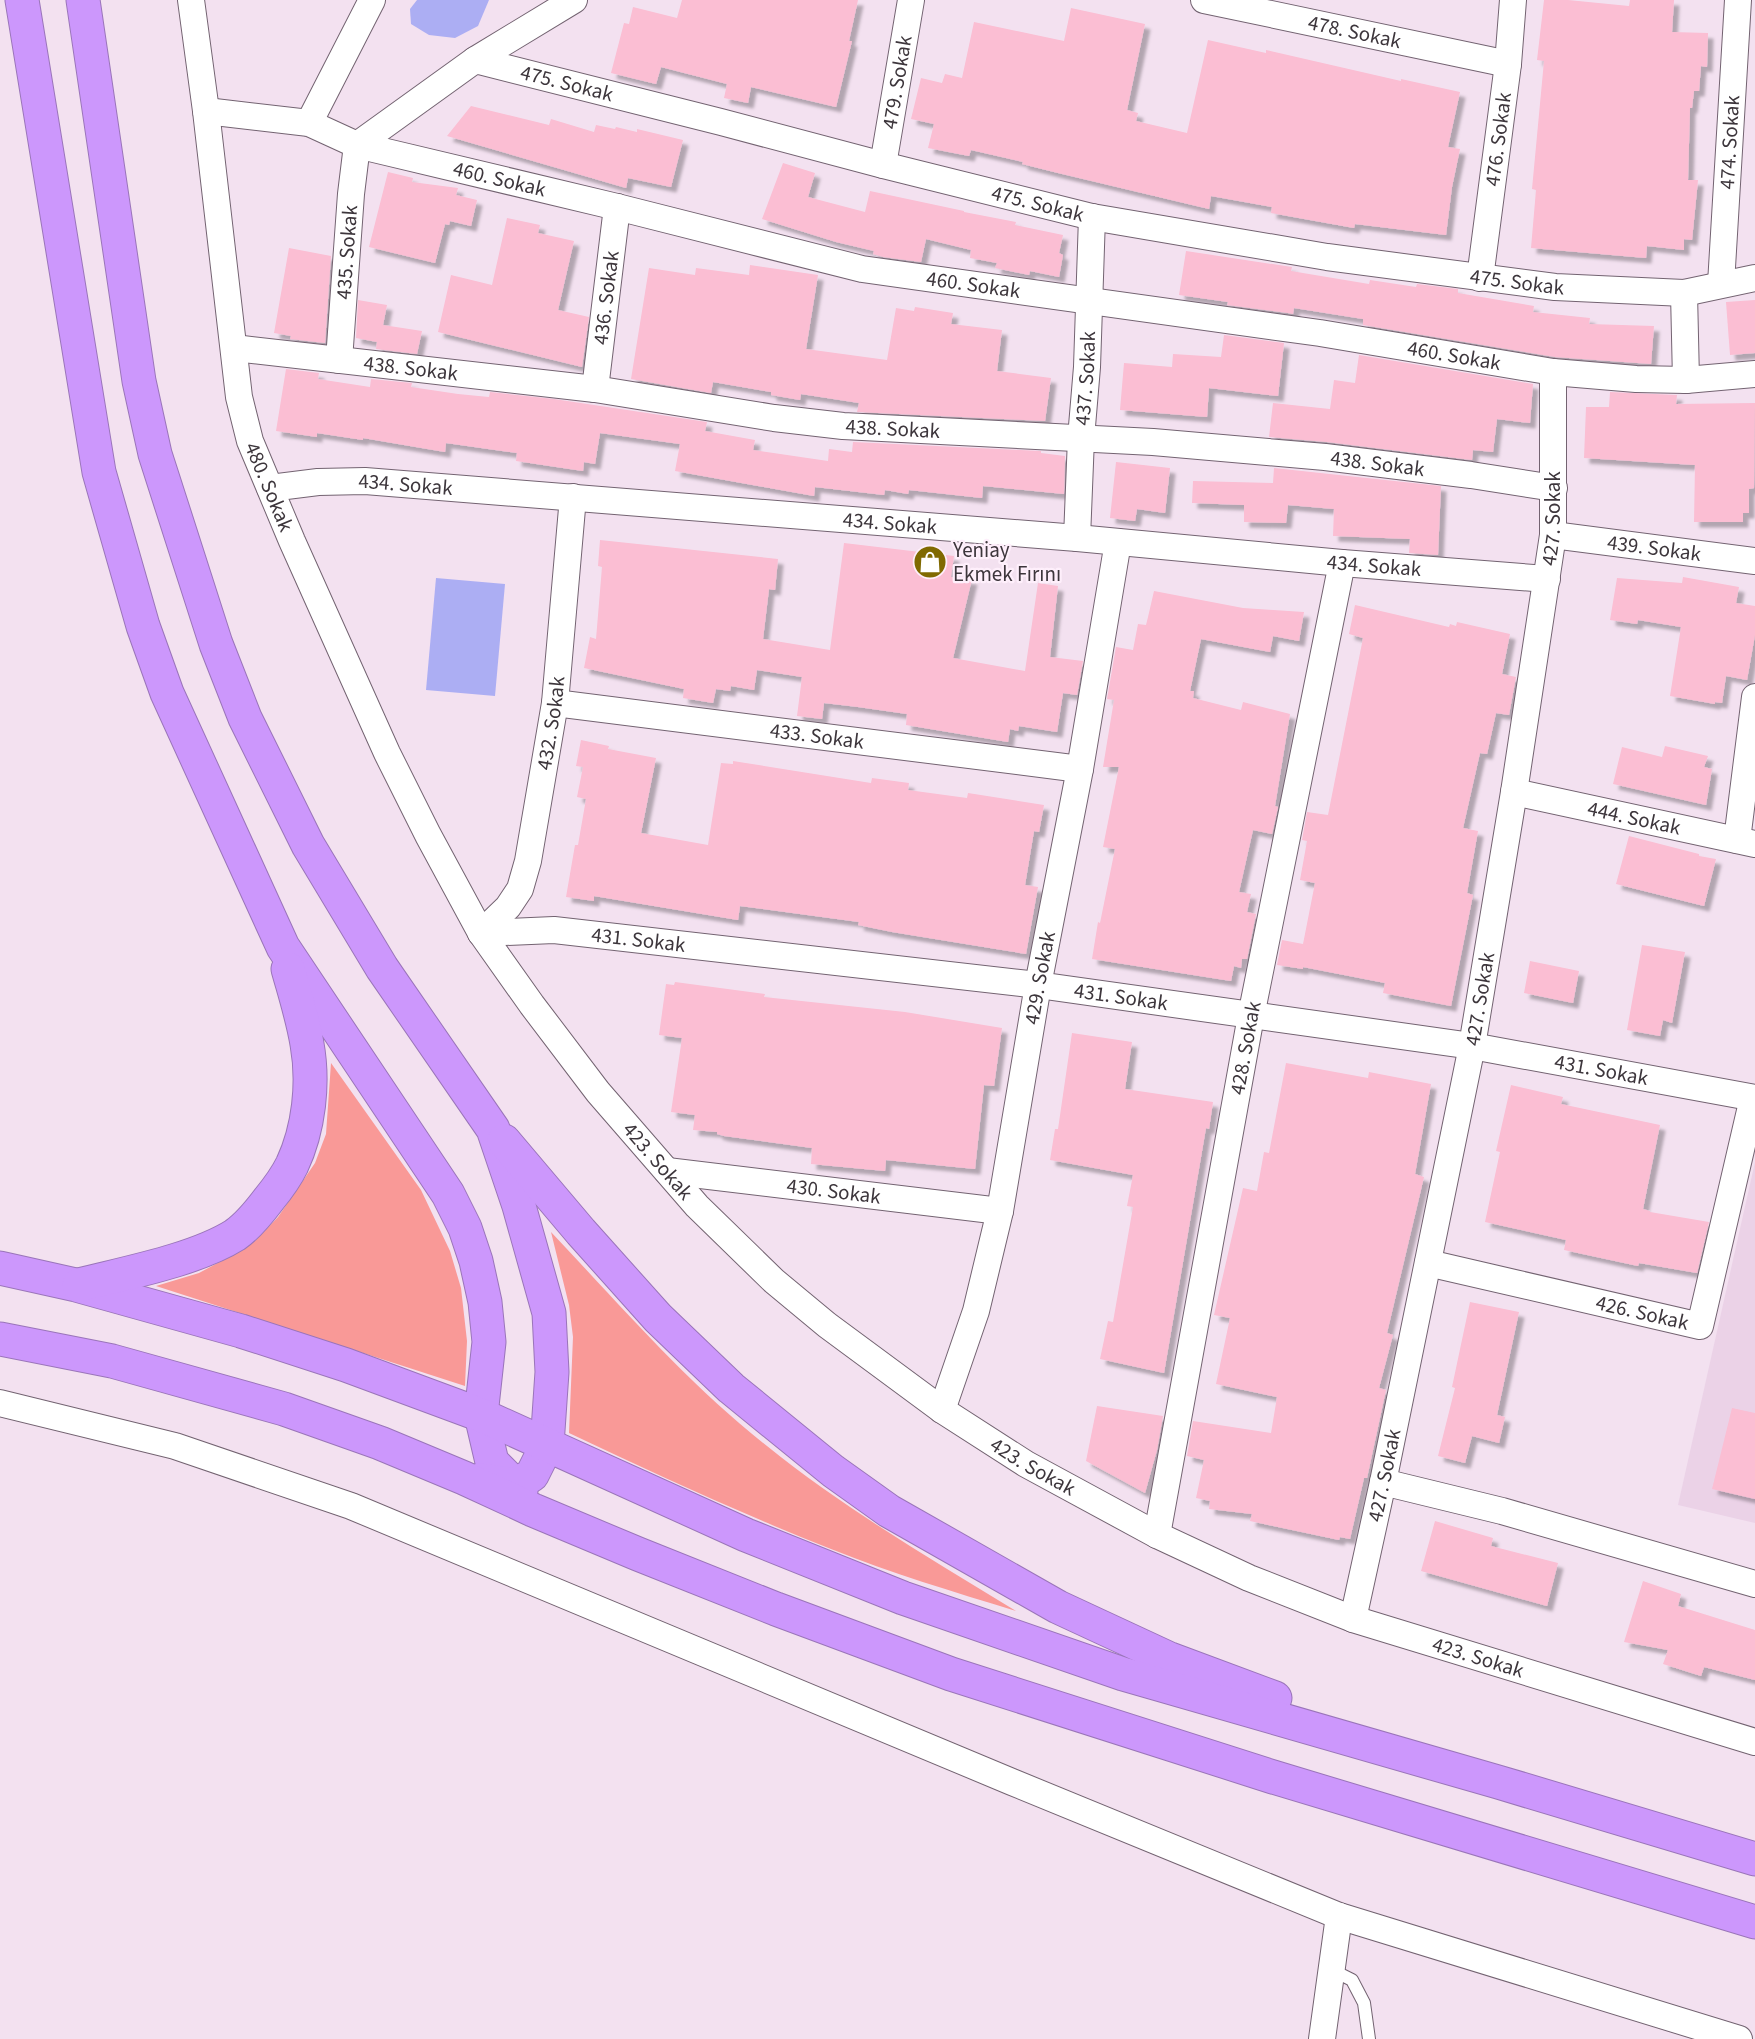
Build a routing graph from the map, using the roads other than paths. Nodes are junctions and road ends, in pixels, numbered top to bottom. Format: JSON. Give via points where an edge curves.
{"nodes":[{"id":1,"x":22,"y":0,"type":"edge"},
{"id":2,"x":83,"y":0,"type":"edge"},
{"id":3,"x":191,"y":0,"type":"edge"},
{"id":4,"x":372,"y":0,"type":"edge"},
{"id":5,"x":574,"y":0,"type":"edge"},
{"id":6,"x":911,"y":0,"type":"edge"},
{"id":7,"x":1204,"y":0,"type":"edge"},
{"id":8,"x":1513,"y":0,"type":"edge"},
{"id":9,"x":1738,"y":0,"type":"edge"},
{"id":10,"x":1277,"y":8,"type":"edge"},
{"id":11,"x":1745,"y":56,"type":"edge"},
{"id":12,"x":475,"y":60,"type":"junction"},
{"id":13,"x":1508,"y":64,"type":"junction"},
{"id":14,"x":206,"y":111,"type":"junction"},
{"id":15,"x":309,"y":123,"type":"junction"},
{"id":16,"x":357,"y":146,"type":"junction"},
{"id":17,"x":883,"y":165,"type":"junction"},
{"id":18,"x":617,"y":207,"type":"junction"},
{"id":19,"x":1092,"y":217,"type":"junction"},
{"id":20,"x":1480,"y":278,"type":"junction"},
{"id":21,"x":1755,"y":278,"type":"edge"},
{"id":22,"x":1721,"y":284,"type":"junction"},
{"id":23,"x":1684,"y":293,"type":"junction"},
{"id":24,"x":1089,"y":301,"type":"junction"},
{"id":25,"x":234,"y":348,"type":"junction"},
{"id":26,"x":339,"y":360,"type":"junction"},
{"id":27,"x":1553,"y":372,"type":"junction"},
{"id":28,"x":1755,"y":374,"type":"edge"},
{"id":29,"x":1686,"y":380,"type":"junction"},
{"id":30,"x":595,"y":389,"type":"junction"},
{"id":31,"x":1082,"y":438,"type":"junction"},
{"id":32,"x":270,"y":488,"type":"junction"},
{"id":33,"x":1554,"y":488,"type":"junction"},
{"id":34,"x":573,"y":497,"type":"junction"},
{"id":35,"x":1553,"y":535,"type":"junction"},
{"id":36,"x":1077,"y":538,"type":"junction"},
{"id":37,"x":1118,"y":542,"type":"junction"},
{"id":38,"x":1755,"y":561,"type":"edge"},
{"id":39,"x":1342,"y":563,"type":"junction"},
{"id":40,"x":1547,"y":579,"type":"junction"},
{"id":41,"x":1755,"y":697,"type":"edge"},
{"id":42,"x":555,"y":703,"type":"junction"},
{"id":43,"x":1080,"y":769,"type":"junction"},
{"id":44,"x":1514,"y":792,"type":"junction"},
{"id":45,"x":1746,"y":842,"type":"edge"},
{"id":46,"x":481,"y":933,"type":"junction"},
{"id":47,"x":283,"y":947,"type":"junction"},
{"id":48,"x":1038,"y":985,"type":"junction"},
{"id":49,"x":1251,"y":1016,"type":"junction"},
{"id":50,"x":1472,"y":1046,"type":"junction"},
{"id":51,"x":1754,"y":1098,"type":"edge"},
{"id":52,"x":493,"y":1129,"type":"junction"},
{"id":53,"x":667,"y":1171,"type":"junction"},
{"id":54,"x":1000,"y":1211,"type":"junction"},
{"id":55,"x":1428,"y":1263,"type":"junction"},
{"id":56,"x":0,"y":1268,"type":"edge"},
{"id":57,"x":76,"y":1285,"type":"junction"},
{"id":58,"x":0,"y":1339,"type":"edge"},
{"id":59,"x":0,"y":1403,"type":"edge"},
{"id":60,"x":942,"y":1410,"type":"junction"},
{"id":61,"x":481,"y":1415,"type":"junction"},
{"id":62,"x":547,"y":1445,"type":"junction"},
{"id":63,"x":464,"y":1478,"type":"junction"},
{"id":64,"x":1383,"y":1482,"type":"junction"},
{"id":65,"x":515,"y":1485,"type":"junction"},
{"id":66,"x":544,"y":1514,"type":"junction"},
{"id":67,"x":1157,"y":1535,"type":"junction"},
{"id":68,"x":1755,"y":1584,"type":"edge"},
{"id":69,"x":1353,"y":1619,"type":"junction"},
{"id":70,"x":1755,"y":1742,"type":"edge"},
{"id":71,"x":1498,"y":1782,"type":"junction"},
{"id":72,"x":1755,"y":1859,"type":"edge"},
{"id":73,"x":1339,"y":1916,"type":"junction"},
{"id":74,"x":1755,"y":1922,"type":"edge"},
{"id":75,"x":1332,"y":1970,"type":"junction"},
{"id":76,"x":1724,"y":2037,"type":"edge"},
{"id":77,"x":1322,"y":2039,"type":"edge"},
{"id":78,"x":1370,"y":2039,"type":"edge"}],
"edges":[{"from":1,"to":47,"type":"highway","via":[[99,472],[121,552],[167,693]]},
{"from":2,"to":52,"type":"highway","via":[[139,381],[155,454],[216,644],[245,717],[308,845],[382,968]]},
{"from":3,"to":14,"type":"street","name":"480. Sokak"},
{"from":4,"to":15,"type":"street"},
{"from":5,"to":12,"type":"street"},
{"from":6,"to":17,"type":"street","name":"479. Sokak"},
{"from":7,"to":10,"type":"street","name":"478. Sokak"},
{"from":8,"to":13,"type":"street","name":"476. Sokak"},
{"from":9,"to":11,"type":"street","name":"474. Sokak"},
{"from":10,"to":13,"type":"street","name":"478. Sokak"},
{"from":11,"to":22,"type":"street","name":"474. Sokak"},
{"from":12,"to":16,"type":"street"},
{"from":12,"to":17,"type":"street","name":"475. Sokak"},
{"from":13,"to":20,"type":"street","name":"476. Sokak"},
{"from":14,"to":15,"type":"street","name":"460. Sokak"},
{"from":14,"to":25,"type":"street","name":"480. Sokak"},
{"from":15,"to":16,"type":"street","name":"460. Sokak"},
{"from":16,"to":18,"type":"street","name":"460. Sokak"},
{"from":16,"to":26,"type":"street","name":"435. Sokak"},
{"from":17,"to":19,"type":"street","name":"475. Sokak"},
{"from":18,"to":24,"type":"street","name":"460. Sokak","via":[[862,269]]},
{"from":18,"to":30,"type":"street","name":"436. Sokak"},
{"from":19,"to":20,"type":"street","name":"475. Sokak","via":[[1327,257]]},
{"from":19,"to":24,"type":"street","name":"437. Sokak"},
{"from":20,"to":23,"type":"street","name":"475. Sokak","via":[[1555,287]]},
{"from":21,"to":22,"type":"street","name":"475. Sokak"},
{"from":22,"to":23,"type":"street","name":"475. Sokak"},
{"from":23,"to":29,"type":"street"},
{"from":24,"to":27,"type":"street","name":"460. Sokak","via":[[1320,333]]},
{"from":24,"to":31,"type":"street","name":"437. Sokak"},
{"from":25,"to":26,"type":"street","name":"438. Sokak"},
{"from":25,"to":32,"type":"street","name":"480. Sokak","via":[[239,397],[250,441]]},
{"from":26,"to":30,"type":"street","name":"438. Sokak"},
{"from":27,"to":29,"type":"street","name":"460. Sokak"},
{"from":27,"to":33,"type":"street","name":"427. Sokak"},
{"from":28,"to":29,"type":"street","name":"460. Sokak"},
{"from":30,"to":31,"type":"street","name":"438. Sokak","via":[[843,426]]},
{"from":31,"to":33,"type":"street","name":"438. Sokak","via":[[1325,458]]},
{"from":31,"to":36,"type":"street","name":"437. Sokak"},
{"from":32,"to":34,"type":"street","name":"434. Sokak","via":[[365,481]]},
{"from":32,"to":46,"type":"street","name":"480. Sokak","via":[[387,753]]},
{"from":33,"to":35,"type":"street","name":"427. Sokak"},
{"from":34,"to":36,"type":"street","name":"434. Sokak"},
{"from":34,"to":42,"type":"street","name":"432. Sokak"},
{"from":35,"to":38,"type":"street","name":"439. Sokak"},
{"from":35,"to":40,"type":"street","name":"427. Sokak"},
{"from":36,"to":37,"type":"street","name":"434. Sokak"},
{"from":37,"to":39,"type":"street","name":"434. Sokak"},
{"from":37,"to":43,"type":"street","name":"429. Sokak"},
{"from":39,"to":40,"type":"street","name":"434. Sokak"},
{"from":39,"to":49,"type":"street","name":"428. Sokak"},
{"from":40,"to":44,"type":"street","name":"427. Sokak"},
{"from":41,"to":45,"type":"street"},
{"from":42,"to":43,"type":"street","name":"433. Sokak"},
{"from":42,"to":46,"type":"street","name":"432. Sokak","via":[[520,889],[508,908]]},
{"from":43,"to":48,"type":"street","name":"429. Sokak"},
{"from":44,"to":45,"type":"street","name":"444. Sokak"},
{"from":44,"to":50,"type":"street","name":"427. Sokak"},
{"from":46,"to":48,"type":"street","name":"431. Sokak","via":[[554,930]]},
{"from":46,"to":53,"type":"street","name":"423. Sokak","via":[[598,1092]]},
{"from":47,"to":57,"type":"highway","via":[[307,1044],[310,1092],[304,1128],[280,1185],[236,1234],[208,1248]]},
{"from":47,"to":61,"type":"highway","via":[[443,1185],[465,1228],[486,1302],[489,1342]]},
{"from":48,"to":49,"type":"street","name":"431. Sokak"},
{"from":48,"to":54,"type":"street","name":"429. Sokak"},
{"from":49,"to":50,"type":"street","name":"431. Sokak"},
{"from":49,"to":67,"type":"street","name":"428. Sokak"},
{"from":50,"to":51,"type":"street","name":"431. Sokak"},
{"from":50,"to":55,"type":"street","name":"427. Sokak"},
{"from":51,"to":55,"type":"street","name":"426. Sokak","via":[[1700,1326]]},
{"from":52,"to":62,"type":"highway","via":[[549,1314],[552,1372]]},
{"from":52,"to":71,"type":"highway","via":[[658,1318],[747,1401],[889,1511],[1058,1607],[1170,1659]]},
{"from":53,"to":54,"type":"street","name":"430. Sokak"},
{"from":53,"to":60,"type":"street","name":"423. Sokak","via":[[774,1281],[826,1325]]},
{"from":54,"to":60,"type":"street","name":"429. Sokak","via":[[976,1311]]},
{"from":55,"to":64,"type":"street","name":"427. Sokak"},
{"from":56,"to":57,"type":"highway"},
{"from":57,"to":61,"type":"highway","via":[[262,1338]]},
{"from":58,"to":63,"type":"highway","via":[[112,1361],[284,1409]]},
{"from":59,"to":73,"type":"street","via":[[175,1446],[351,1506]]},
{"from":60,"to":67,"type":"street","name":"423. Sokak","via":[[1026,1464]]},
{"from":61,"to":62,"type":"highway"},
{"from":61,"to":65,"type":"highway","via":[[492,1462]]},
{"from":62,"to":65,"type":"highway","via":[[532,1475]]},
{"from":62,"to":71,"type":"highway","via":[[746,1536],[903,1599],[1123,1674]]},
{"from":63,"to":65,"type":"highway"},
{"from":63,"to":66,"type":"highway"},
{"from":64,"to":68,"type":"street","via":[[1502,1511]]},
{"from":64,"to":69,"type":"street","name":"427. Sokak"},
{"from":65,"to":66,"type":"highway"},
{"from":66,"to":74,"type":"highway","via":[[776,1609],[951,1674],[1284,1780]]},
{"from":67,"to":69,"type":"street","name":"423. Sokak","via":[[1249,1578]]},
{"from":69,"to":70,"type":"street","name":"423. Sokak"},
{"from":71,"to":72,"type":"highway"},
{"from":73,"to":75,"type":"street"},
{"from":73,"to":76,"type":"street"},
{"from":75,"to":77,"type":"street"},
{"from":75,"to":78,"type":"lane","via":[[1352,1980],[1364,2002]]}]}
